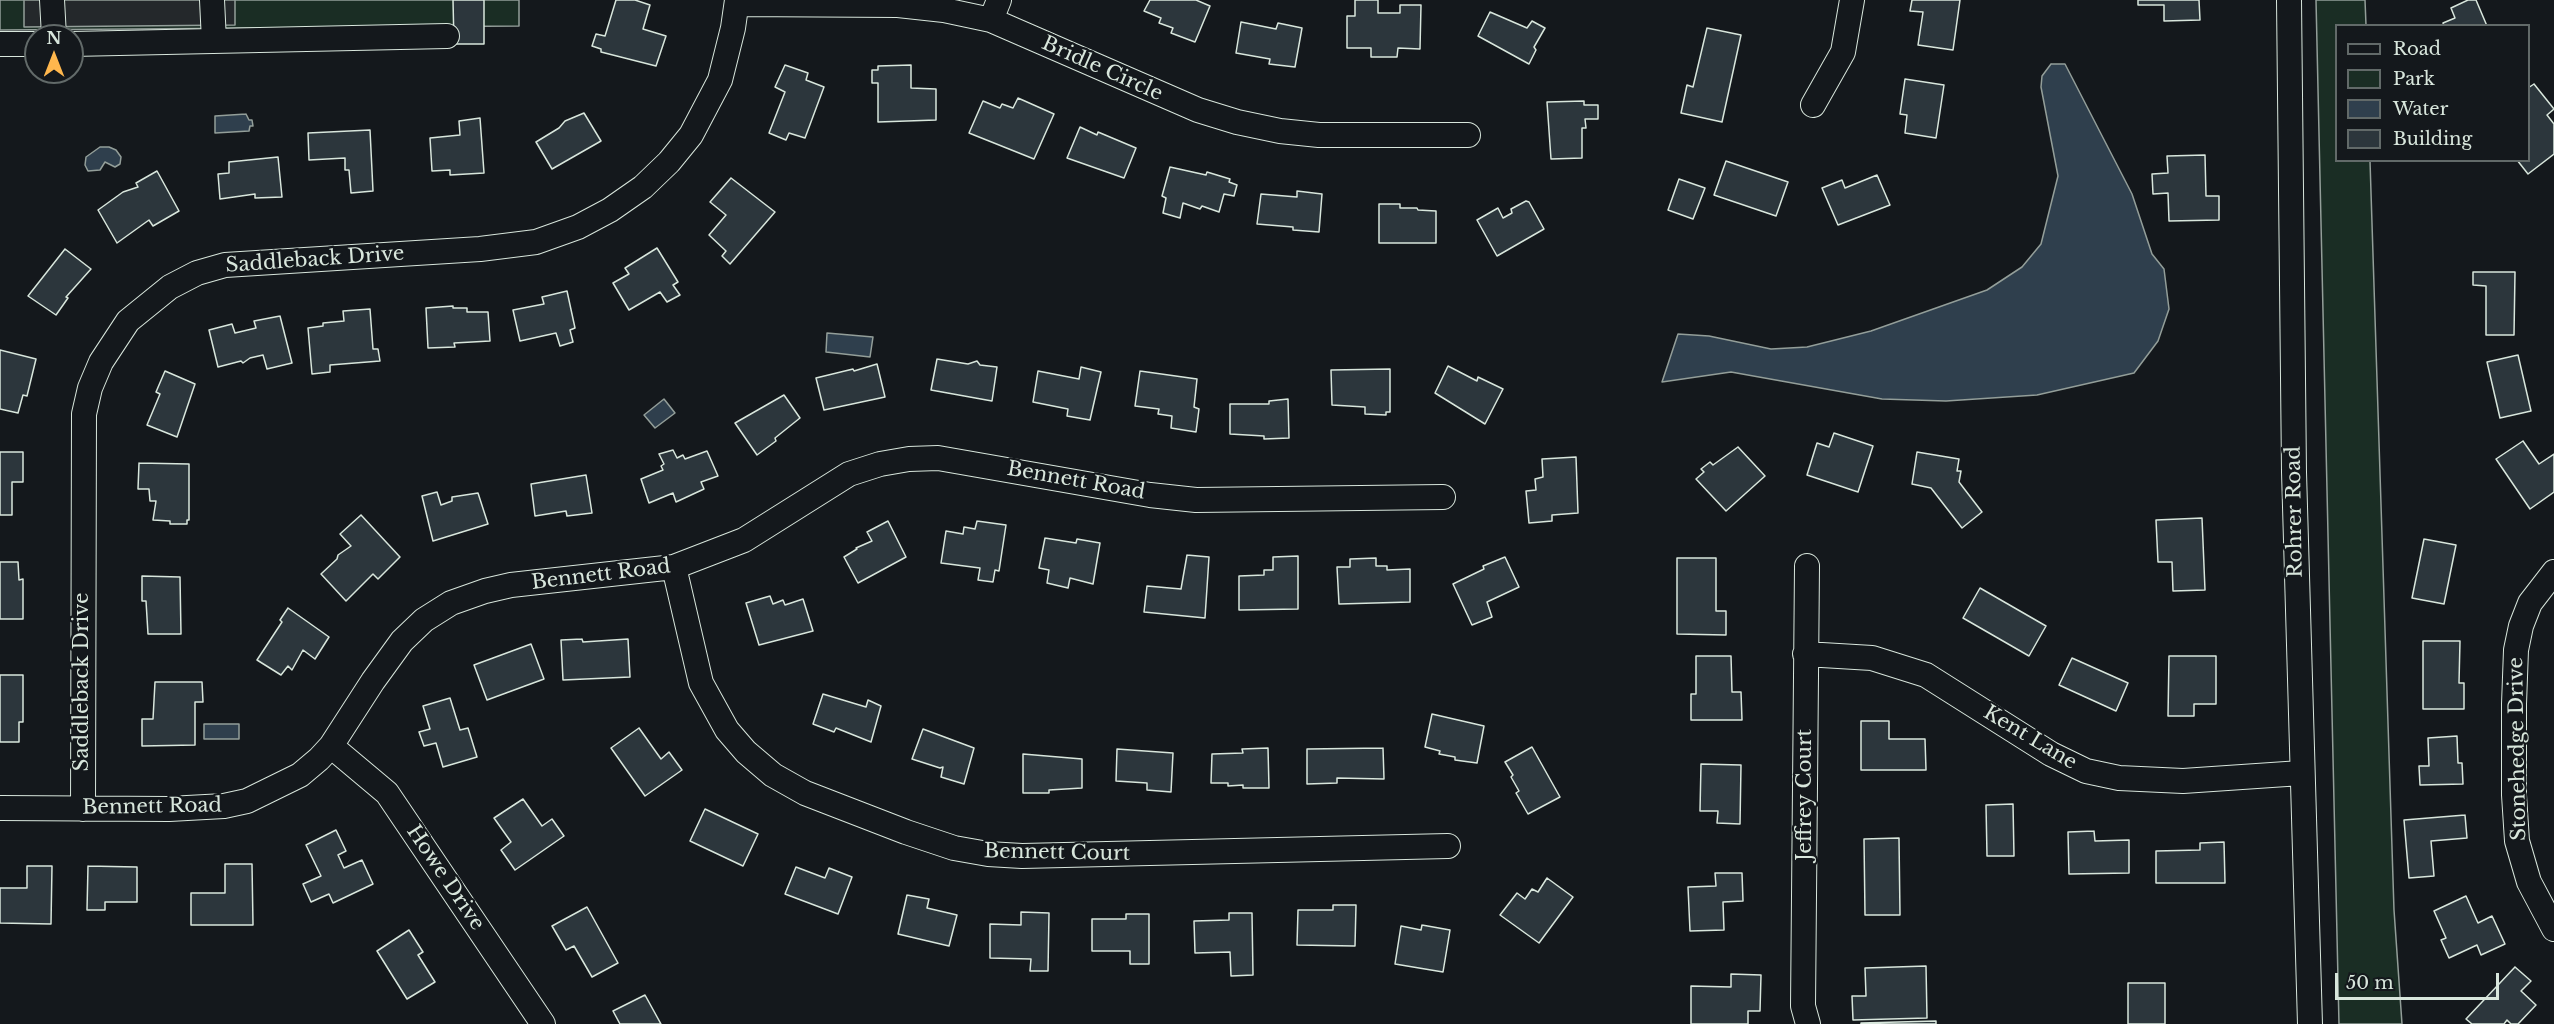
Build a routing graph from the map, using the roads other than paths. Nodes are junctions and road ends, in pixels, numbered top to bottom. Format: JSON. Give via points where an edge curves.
{"nodes":[{"id":1,"x":52,"y":0,"type":"edge"},
{"id":2,"x":212,"y":0,"type":"edge"},
{"id":3,"x":1852,"y":0,"type":"edge"},
{"id":4,"x":2289,"y":0,"type":"edge"},
{"id":5,"x":737,"y":2,"type":"edge"},
{"id":6,"x":995,"y":10,"type":"edge"},
{"id":7,"x":53,"y":24,"type":"edge"},
{"id":8,"x":447,"y":36,"type":"dead end"},
{"id":9,"x":214,"y":41,"type":"junction"},
{"id":10,"x":0,"y":44,"type":"edge"},
{"id":11,"x":24,"y":44,"type":"edge"},
{"id":12,"x":84,"y":44,"type":"edge"},
{"id":13,"x":1813,"y":105,"type":"dead end"},
{"id":14,"x":1468,"y":135,"type":"dead end"},
{"id":15,"x":1443,"y":498,"type":"dead end"},
{"id":16,"x":1807,"y":566,"type":"dead end"},
{"id":17,"x":674,"y":567,"type":"junction"},
{"id":18,"x":2554,"y":572,"type":"edge"},
{"id":19,"x":1805,"y":654,"type":"junction"},
{"id":20,"x":331,"y":746,"type":"junction"},
{"id":21,"x":2301,"y":773,"type":"junction"},
{"id":22,"x":0,"y":808,"type":"edge"},
{"id":23,"x":83,"y":809,"type":"junction"},
{"id":24,"x":1449,"y":846,"type":"dead end"},
{"id":25,"x":2554,"y":929,"type":"edge"},
{"id":26,"x":543,"y":1024,"type":"edge"},
{"id":27,"x":1808,"y":1024,"type":"edge"},
{"id":28,"x":2310,"y":1024,"type":"edge"}],
"edges":[{"from":1,"to":7,"type":"street"},
{"from":2,"to":9,"type":"street"},
{"from":3,"to":13,"type":"street","via":[[1843,52]]},
{"from":4,"to":21,"type":"street","name":"Rohrer Road"},
{"from":5,"to":6,"type":"street","name":"Bridle Circle"},
{"from":5,"to":23,"type":"street","name":"Saddleback Drive","via":[[720,80],[691,135],[643,187],[578,227],[536,242],[480,249],[225,265],[170,287],[128,321],[100,362],[84,414]]},
{"from":6,"to":14,"type":"street","name":"Bridle Circle","via":[[1198,110],[1237,122],[1319,135]]},
{"from":8,"to":9,"type":"street"},
{"from":9,"to":12,"type":"street"},
{"from":10,"to":11,"type":"street"},
{"from":15,"to":17,"type":"street","name":"Bennett Road","via":[[1196,500],[938,458],[909,459],[849,474],[744,540]]},
{"from":16,"to":19,"type":"street","name":"Jeffrey Court"},
{"from":17,"to":20,"type":"street","name":"Bennett Road","via":[[511,585],[451,603],[424,620],[402,641]]},
{"from":17,"to":24,"type":"street","name":"Bennett Court","via":[[701,683],[727,730],[746,752],[773,775],[805,793],[906,832],[954,848],[1022,856]]},
{"from":18,"to":25,"type":"street","name":"Stonehedge Drive","via":[[2534,597],[2521,626],[2514,704],[2517,841],[2529,882]]},
{"from":19,"to":21,"type":"street","name":"Kent Lane","via":[[1872,658],[1926,675],[2051,754],[2086,771],[2119,778],[2183,781]]},
{"from":19,"to":27,"type":"street","name":"Jeffrey Court","via":[[1803,1006]]},
{"from":20,"to":23,"type":"street","name":"Bennett Road","via":[[300,775],[247,801],[169,809]]},
{"from":20,"to":26,"type":"street","name":"Howe Drive","via":[[387,794]]},
{"from":21,"to":28,"type":"street","name":"Rohrer Road"},
{"from":22,"to":23,"type":"street","name":"Bennett Road"}]}
